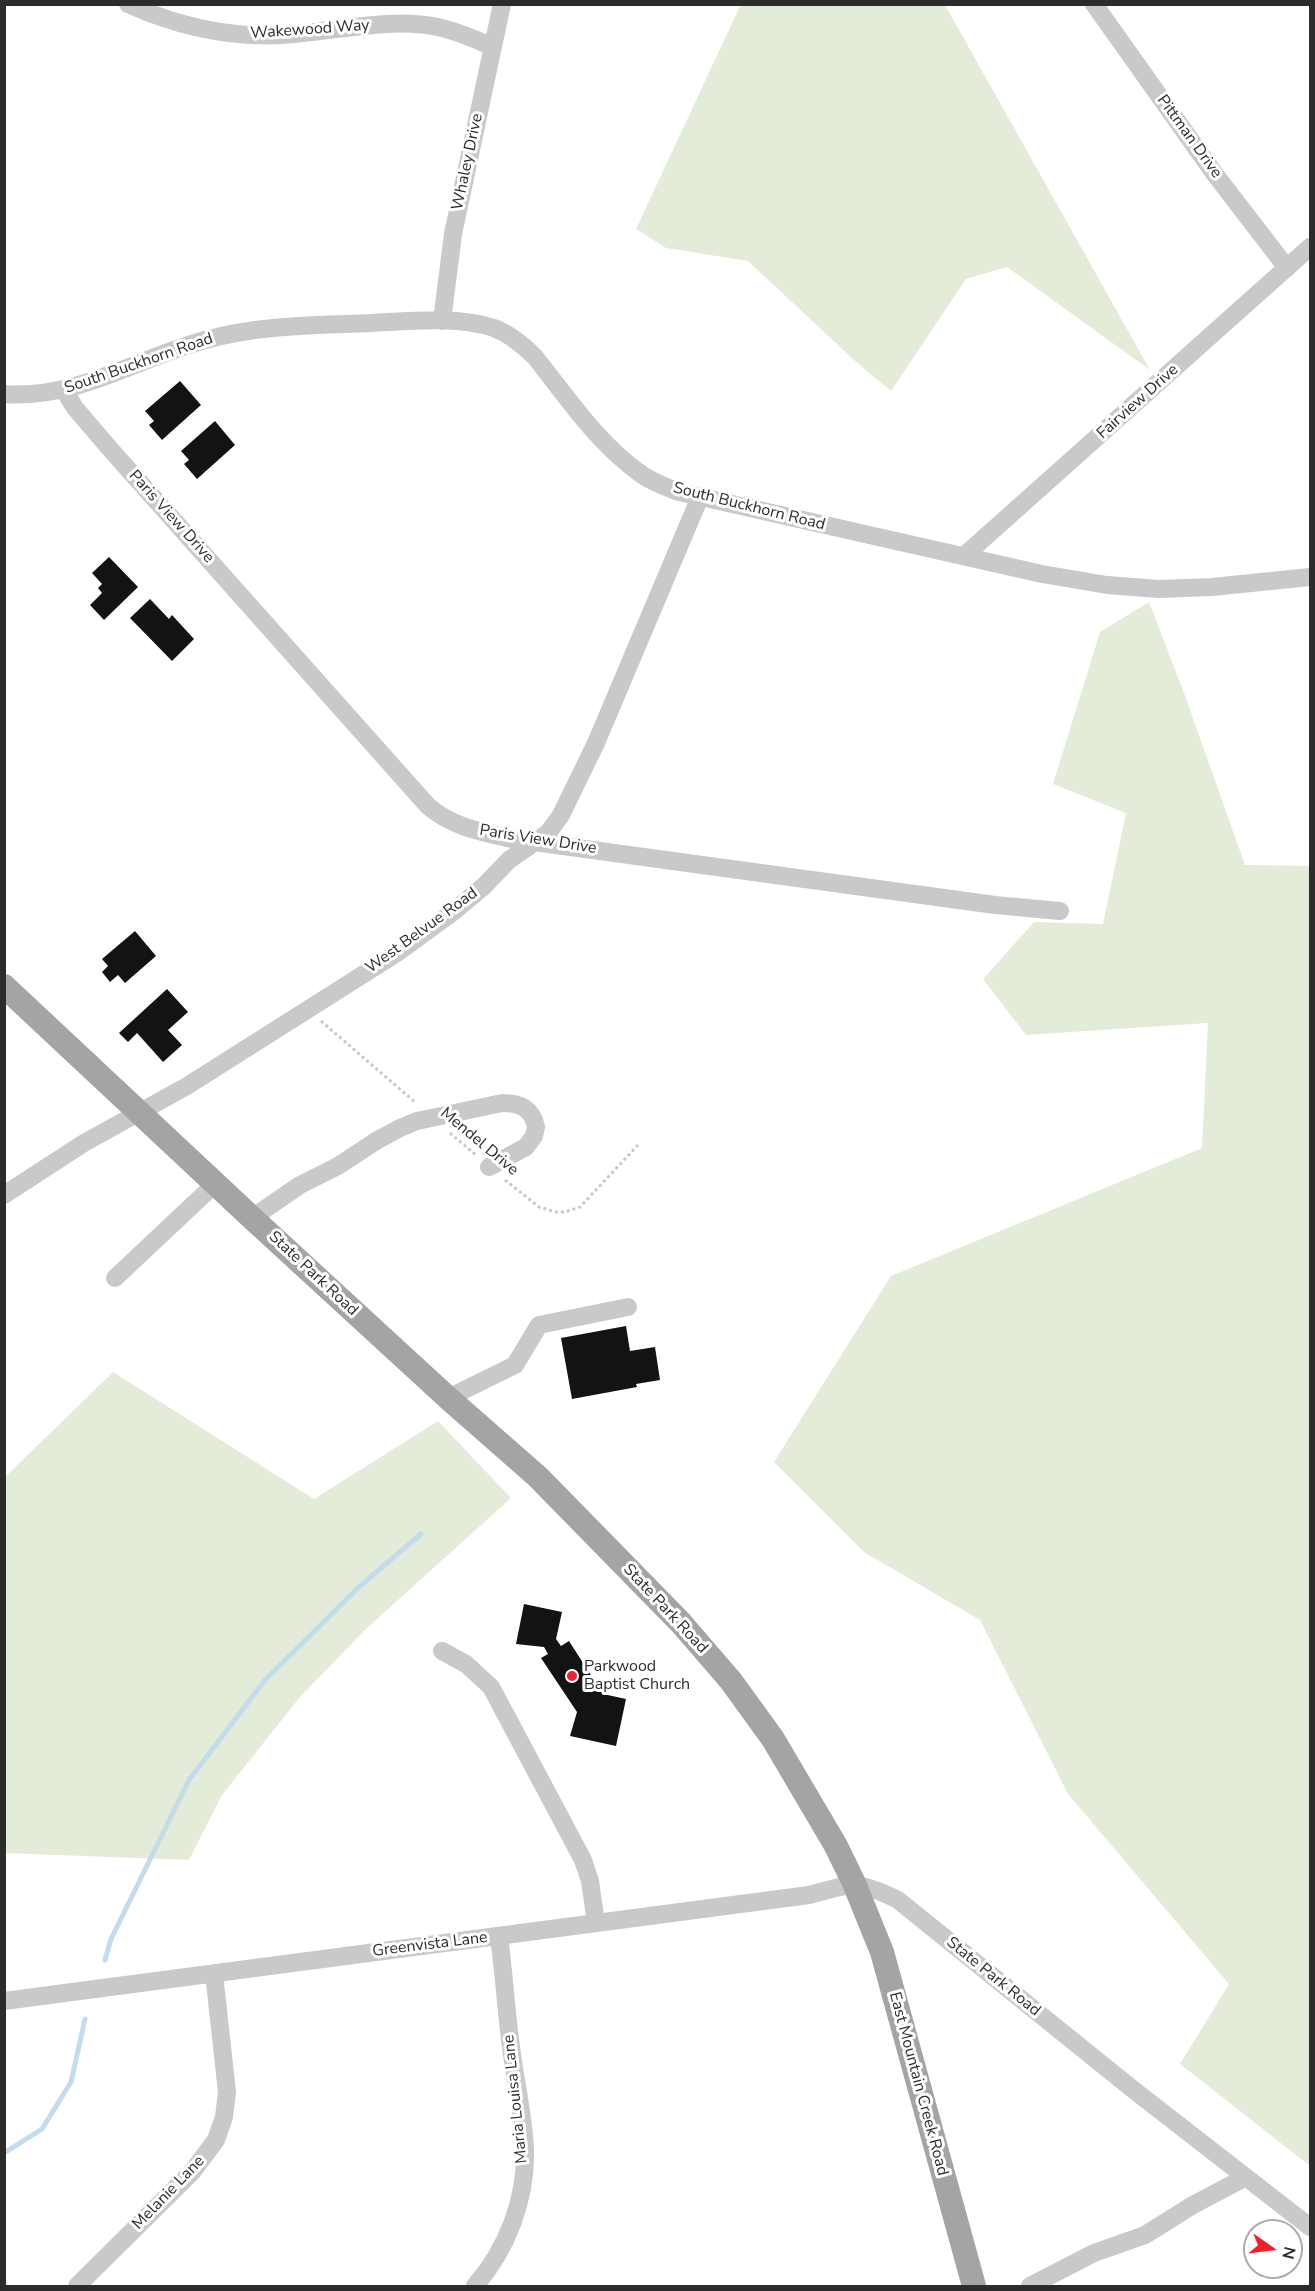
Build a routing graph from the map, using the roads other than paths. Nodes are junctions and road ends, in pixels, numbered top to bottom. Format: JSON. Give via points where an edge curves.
{"nodes":[{"id":1,"x":128,"y":4,"type":"edge"},
{"id":2,"x":502,"y":4,"type":"edge"},
{"id":3,"x":1095,"y":4,"type":"edge"},
{"id":4,"x":493,"y":47,"type":"junction"},
{"id":5,"x":1311,"y":247,"type":"edge"},
{"id":6,"x":1287,"y":268,"type":"junction"},
{"id":7,"x":442,"y":321,"type":"junction"},
{"id":8,"x":64,"y":390,"type":"junction"},
{"id":9,"x":4,"y":394,"type":"edge"},
{"id":10,"x":700,"y":497,"type":"junction"},
{"id":11,"x":964,"y":555,"type":"junction"},
{"id":12,"x":1311,"y":577,"type":"edge"},
{"id":13,"x":538,"y":842,"type":"junction"},
{"id":14,"x":1060,"y":911,"type":"dead end"},
{"id":15,"x":4,"y":986,"type":"edge"},
{"id":16,"x":138,"y":1113,"type":"junction"},
{"id":17,"x":489,"y":1167,"type":"road end"},
{"id":18,"x":215,"y":1185,"type":"junction"},
{"id":19,"x":4,"y":1195,"type":"edge"},
{"id":20,"x":252,"y":1218,"type":"junction"},
{"id":21,"x":115,"y":1278,"type":"dead end"},
{"id":22,"x":628,"y":1307,"type":"dead end"},
{"id":23,"x":448,"y":1398,"type":"junction"},
{"id":24,"x":442,"y":1651,"type":"dead end"},
{"id":25,"x":854,"y":1883,"type":"junction"},
{"id":26,"x":596,"y":1923,"type":"junction"},
{"id":27,"x":499,"y":1937,"type":"junction"},
{"id":28,"x":214,"y":1974,"type":"junction"},
{"id":29,"x":4,"y":2001,"type":"edge"},
{"id":30,"x":1246,"y":2176,"type":"junction"},
{"id":31,"x":1311,"y":2227,"type":"edge"},
{"id":32,"x":77,"y":2286,"type":"edge"},
{"id":33,"x":476,"y":2286,"type":"edge"},
{"id":34,"x":974,"y":2286,"type":"edge"},
{"id":35,"x":1030,"y":2286,"type":"edge"}],
"edges":[{"from":1,"to":4,"type":"street","name":"Wakewood Way","via":[[175,22],[235,34],[282,35],[354,26],[411,25],[443,28]]},
{"from":2,"to":4,"type":"street","name":"Whaley Drive"},
{"from":3,"to":6,"type":"street","name":"Pittman Drive","via":[[1214,173]]},
{"from":4,"to":7,"type":"street","name":"Whaley Drive","via":[[453,234]]},
{"from":5,"to":6,"type":"street","name":"Fairview Drive"},
{"from":6,"to":11,"type":"street","name":"Fairview Drive"},
{"from":7,"to":8,"type":"street","name":"South Buckhorn Road","via":[[307,325],[237,333],[170,350]]},
{"from":7,"to":10,"type":"street","name":"South Buckhorn Road","via":[[491,327],[513,338],[535,357],[597,434],[625,462],[658,484]]},
{"from":8,"to":9,"type":"street","name":"South Buckhorn Road"},
{"from":8,"to":13,"type":"street","name":"Paris View Drive","via":[[111,450],[428,806],[459,826]]},
{"from":10,"to":11,"type":"street","name":"South Buckhorn Road"},
{"from":10,"to":13,"type":"street","name":"West Belvue Road","via":[[596,743],[561,814]]},
{"from":11,"to":12,"type":"street","name":"South Buckhorn Road","via":[[1042,574],[1159,589]]},
{"from":13,"to":14,"type":"street","name":"Paris View Drive"},
{"from":13,"to":16,"type":"street","name":"West Belvue Road","via":[[509,860],[453,912],[397,952]]},
{"from":15,"to":16,"type":"main road","name":"State Park Road"},
{"from":16,"to":18,"type":"main road","name":"State Park Road"},
{"from":16,"to":19,"type":"street","name":"West Belvue Road"},
{"from":17,"to":20,"type":"street","via":[[530,1143],[536,1127],[527,1108],[502,1103],[417,1120],[300,1185]]},
{"from":18,"to":20,"type":"main road","name":"State Park Road"},
{"from":18,"to":21,"type":"street"},
{"from":20,"to":23,"type":"main road","name":"State Park Road"},
{"from":22,"to":23,"type":"street","via":[[539,1325],[515,1365]]},
{"from":23,"to":25,"type":"main road","name":"State Park Road","via":[[538,1477],[681,1623],[731,1681],[797,1777]]},
{"from":24,"to":26,"type":"street","via":[[466,1664],[491,1687],[583,1860]]},
{"from":25,"to":26,"type":"street","name":"Greenvista Lane","via":[[808,1895]]},
{"from":25,"to":30,"type":"street","name":"State Park Road","via":[[898,1900]]},
{"from":25,"to":34,"type":"main road","name":"East Mountain Creek Road","via":[[882,1952]]},
{"from":26,"to":27,"type":"street","name":"Greenvista Lane"},
{"from":27,"to":28,"type":"street","name":"Greenvista Lane"},
{"from":27,"to":33,"type":"street","name":"Maria Louisa Lane","via":[[524,2170],[509,2232]]},
{"from":28,"to":29,"type":"street","name":"Greenvista Lane"},
{"from":28,"to":32,"type":"street","name":"Melanie Lane","via":[[227,2092],[216,2140],[192,2172]]},
{"from":30,"to":31,"type":"street","name":"State Park Road"},
{"from":30,"to":35,"type":"street","via":[[1145,2235],[1094,2253]]}]}
